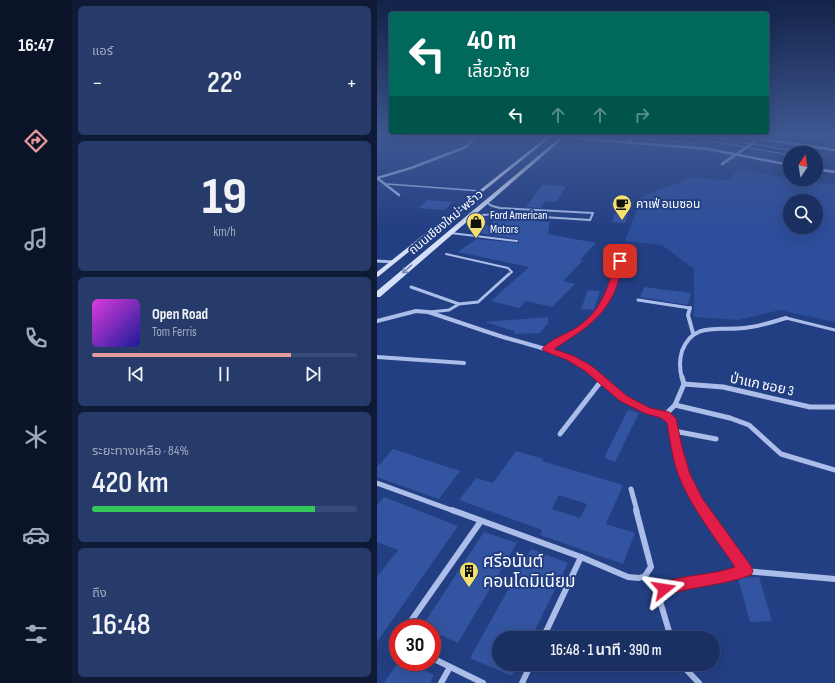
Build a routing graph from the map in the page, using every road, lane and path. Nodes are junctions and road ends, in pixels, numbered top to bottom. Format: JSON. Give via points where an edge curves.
{"nodes":[{"id":1,"x":414,"y":167,"type":"edge"},
{"id":2,"x":511,"y":167,"type":"edge"},
{"id":3,"x":527,"y":167,"type":"edge"},
{"id":4,"x":823,"y":170,"type":"edge"},
{"id":5,"x":835,"y":172,"type":"edge"},
{"id":6,"x":377,"y":178,"type":"edge"},
{"id":7,"x":387,"y":184,"type":"junction"},
{"id":8,"x":481,"y":191,"type":"junction"},
{"id":9,"x":399,"y":195,"type":"dead end"},
{"id":10,"x":486,"y":202,"type":"junction"},
{"id":11,"x":500,"y":208,"type":"junction"},
{"id":12,"x":542,"y":210,"type":"junction"},
{"id":13,"x":495,"y":214,"type":"junction"},
{"id":14,"x":469,"y":217,"type":"junction"},
{"id":15,"x":538,"y":217,"type":"junction"},
{"id":16,"x":450,"y":232,"type":"junction"},
{"id":17,"x":517,"y":241,"type":"dead end"},
{"id":18,"x":445,"y":254,"type":"dead end"},
{"id":19,"x":377,"y":261,"type":"edge"},
{"id":20,"x":620,"y":261,"type":"dead end"},
{"id":21,"x":393,"y":262,"type":"junction"},
{"id":22,"x":377,"y":275,"type":"edge"},
{"id":23,"x":411,"y":287,"type":"dead end"},
{"id":24,"x":377,"y":295,"type":"edge"},
{"id":25,"x":638,"y":300,"type":"dead end"},
{"id":26,"x":459,"y":304,"type":"junction"},
{"id":27,"x":690,"y":308,"type":"joint"},
{"id":28,"x":428,"y":312,"type":"junction"},
{"id":29,"x":785,"y":318,"type":"joint"},
{"id":30,"x":377,"y":321,"type":"edge"},
{"id":31,"x":835,"y":330,"type":"edge"},
{"id":32,"x":693,"y":333,"type":"junction"},
{"id":33,"x":547,"y":349,"type":"junction"},
{"id":34,"x":377,"y":357,"type":"edge"},
{"id":35,"x":464,"y":363,"type":"dead end"},
{"id":36,"x":602,"y":380,"type":"junction"},
{"id":37,"x":684,"y":384,"type":"junction"},
{"id":38,"x":675,"y":405,"type":"junction"},
{"id":39,"x":835,"y":407,"type":"edge"},
{"id":40,"x":665,"y":415,"type":"junction"},
{"id":41,"x":674,"y":431,"type":"junction"},
{"id":42,"x":560,"y":434,"type":"dead end"},
{"id":43,"x":716,"y":439,"type":"dead end"},
{"id":44,"x":835,"y":470,"type":"edge"},
{"id":45,"x":377,"y":483,"type":"edge"},
{"id":46,"x":631,"y":489,"type":"dead end"},
{"id":47,"x":481,"y":521,"type":"junction"},
{"id":48,"x":581,"y":557,"type":"junction"},
{"id":49,"x":745,"y":571,"type":"junction"},
{"id":50,"x":835,"y":579,"type":"edge"},
{"id":51,"x":412,"y":619,"type":"edge"},
{"id":52,"x":546,"y":631,"type":"edge"},
{"id":53,"x":669,"y":631,"type":"edge"},
{"id":54,"x":441,"y":662,"type":"edge"},
{"id":55,"x":451,"y":667,"type":"junction"},
{"id":56,"x":528,"y":671,"type":"edge"},
{"id":57,"x":688,"y":671,"type":"edge"},
{"id":58,"x":441,"y":683,"type":"edge"},
{"id":59,"x":483,"y":683,"type":"edge"},
{"id":60,"x":522,"y":683,"type":"edge"},
{"id":61,"x":699,"y":683,"type":"edge"}],
"edges":[{"from":1,"to":6,"type":"street"},
{"from":2,"to":8,"type":"main road","name":"ถนนเชียงใหม่-พร้าว"},
{"from":3,"to":10,"type":"main road","name":"ถนนเชียงใหม่-พร้าว"},
{"from":4,"to":5,"type":"street"},
{"from":6,"to":7,"type":"street"},
{"from":7,"to":8,"type":"lane"},
{"from":7,"to":9,"type":"street"},
{"from":8,"to":21,"type":"main road","name":"ถนนเชียงใหม่-พร้าว"},
{"from":10,"to":11,"type":"lane"},
{"from":10,"to":14,"type":"main road","name":"ถนนเชียงใหม่-พร้าว"},
{"from":11,"to":12,"type":"lane"},
{"from":11,"to":13,"type":"lane"},
{"from":12,"to":15,"type":"lane"},
{"from":12,"to":15,"type":"lane","via":[[593,213],[589,220]]},
{"from":13,"to":14,"type":"lane"},
{"from":13,"to":15,"type":"lane"},
{"from":14,"to":16,"type":"main road","name":"ถนนเชียงใหม่-พร้าว"},
{"from":16,"to":17,"type":"lane"},
{"from":16,"to":24,"type":"main road","name":"ถนนเชียงใหม่-พร้าว","one_way":true},
{"from":18,"to":26,"type":"lane","via":[[508,268],[512,272],[478,302]]},
{"from":19,"to":21,"type":"street"},
{"from":20,"to":33,"type":"street","via":[[609,296],[599,312],[581,329]]},
{"from":21,"to":22,"type":"main road","name":"ถนนเชียงใหม่-พร้าว"},
{"from":23,"to":26,"type":"lane"},
{"from":25,"to":27,"type":"lane"},
{"from":26,"to":28,"type":"lane","via":[[449,310]]},
{"from":27,"to":32,"type":"street","via":[[688,315]]},
{"from":28,"to":30,"type":"street","via":[[416,311]]},
{"from":28,"to":33,"type":"street"},
{"from":29,"to":31,"type":"lane"},
{"from":29,"to":32,"type":"street","via":[[762,326]]},
{"from":32,"to":37,"type":"street","via":[[686,340],[678,364]]},
{"from":33,"to":36,"type":"street","via":[[589,368]]},
{"from":34,"to":35,"type":"street"},
{"from":36,"to":40,"type":"street","via":[[624,398],[647,411]]},
{"from":36,"to":42,"type":"street"},
{"from":37,"to":38,"type":"street"},
{"from":37,"to":39,"type":"street","name":"ป่าแก ซอย 3","via":[[723,387],[810,407]]},
{"from":38,"to":40,"type":"street"},
{"from":38,"to":44,"type":"street","via":[[749,425],[781,454]]},
{"from":40,"to":41,"type":"street","via":[[673,421]]},
{"from":41,"to":43,"type":"street"},
{"from":41,"to":49,"type":"street","via":[[684,474],[698,502]]},
{"from":45,"to":47,"type":"street"},
{"from":46,"to":48,"type":"street","via":[[651,567],[649,573],[644,578],[627,577]]},
{"from":47,"to":48,"type":"street"},
{"from":47,"to":51,"type":"street"},
{"from":48,"to":52,"type":"street"},
{"from":49,"to":50,"type":"street"},
{"from":49,"to":53,"type":"street","via":[[664,589],[660,601]]},
{"from":54,"to":55,"type":"street"},
{"from":55,"to":58,"type":"street"},
{"from":55,"to":59,"type":"street"},
{"from":56,"to":60,"type":"street"},
{"from":57,"to":61,"type":"street"}]}
